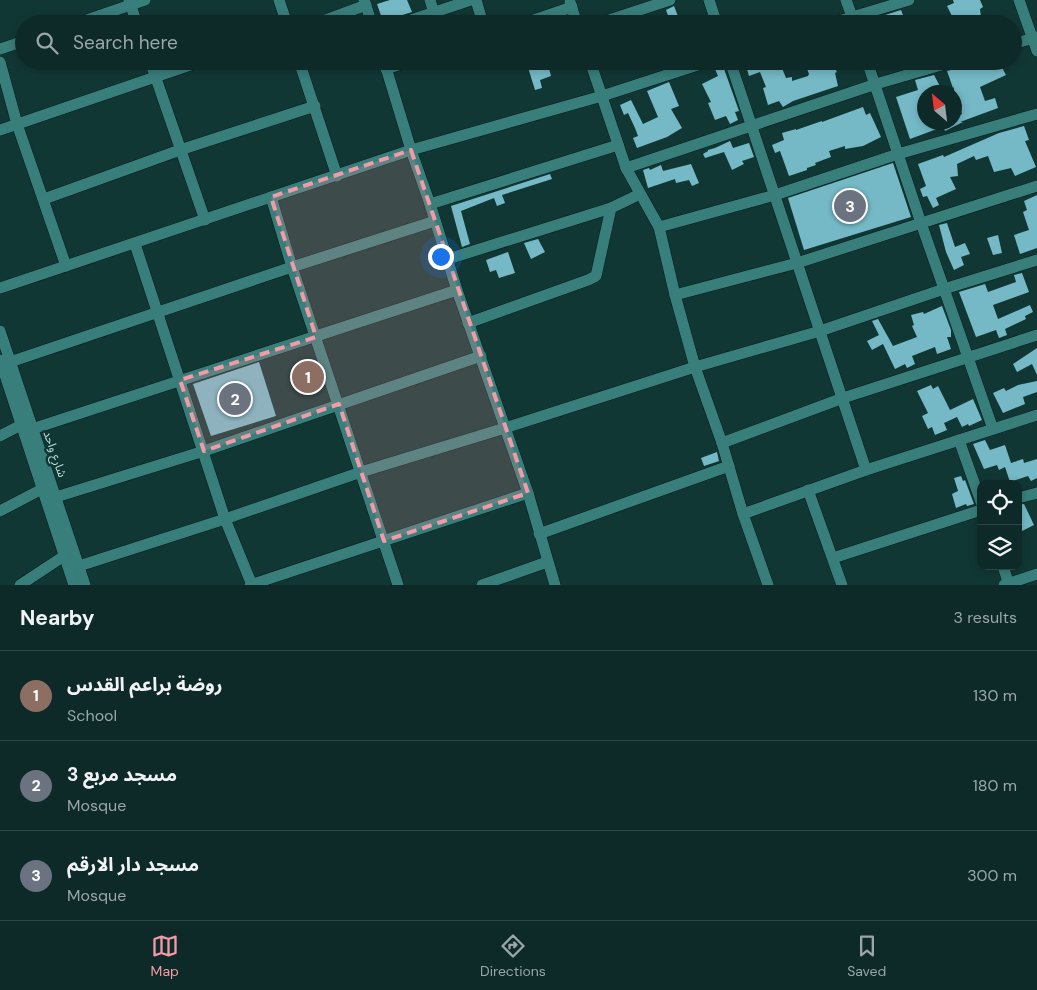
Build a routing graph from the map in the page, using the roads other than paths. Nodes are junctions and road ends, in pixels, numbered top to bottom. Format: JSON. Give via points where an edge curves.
{"nodes":[{"id":1,"x":145,"y":0,"type":"edge"},
{"id":2,"x":279,"y":0,"type":"edge"},
{"id":3,"x":430,"y":0,"type":"edge"},
{"id":4,"x":471,"y":0,"type":"edge"},
{"id":5,"x":476,"y":0,"type":"edge"},
{"id":6,"x":670,"y":0,"type":"edge"},
{"id":7,"x":709,"y":0,"type":"edge"},
{"id":8,"x":846,"y":0,"type":"edge"},
{"id":9,"x":909,"y":0,"type":"edge"},
{"id":10,"x":1019,"y":0,"type":"edge"},
{"id":11,"x":130,"y":2,"type":"edge"},
{"id":12,"x":365,"y":3,"type":"edge"},
{"id":13,"x":571,"y":4,"type":"edge"},
{"id":14,"x":434,"y":12,"type":"junction"},
{"id":15,"x":98,"y":15,"type":"edge"},
{"id":16,"x":134,"y":15,"type":"edge"},
{"id":17,"x":284,"y":15,"type":"edge"},
{"id":18,"x":336,"y":15,"type":"edge"},
{"id":19,"x":369,"y":15,"type":"edge"},
{"id":20,"x":425,"y":15,"type":"edge"},
{"id":21,"x":480,"y":15,"type":"edge"},
{"id":22,"x":544,"y":15,"type":"edge"},
{"id":23,"x":624,"y":15,"type":"edge"},
{"id":24,"x":714,"y":15,"type":"edge"},
{"id":25,"x":851,"y":15,"type":"edge"},
{"id":26,"x":867,"y":15,"type":"edge"},
{"id":27,"x":1035,"y":38,"type":"edge"},
{"id":28,"x":1022,"y":42,"type":"edge"},
{"id":29,"x":15,"y":44,"type":"edge"},
{"id":30,"x":0,"y":49,"type":"edge"},
{"id":31,"x":1037,"y":51,"type":"edge"},
{"id":32,"x":0,"y":62,"type":"edge"},
{"id":33,"x":154,"y":70,"type":"edge"},
{"id":34,"x":174,"y":70,"type":"edge"},
{"id":35,"x":303,"y":70,"type":"edge"},
{"id":36,"x":387,"y":70,"type":"edge"},
{"id":37,"x":593,"y":70,"type":"edge"},
{"id":38,"x":682,"y":70,"type":"edge"},
{"id":39,"x":733,"y":70,"type":"edge"},
{"id":40,"x":871,"y":70,"type":"edge"},
{"id":41,"x":924,"y":70,"type":"edge"},
{"id":42,"x":156,"y":76,"type":"junction"},
{"id":43,"x":876,"y":84,"type":"junction"},
{"id":44,"x":602,"y":96,"type":"junction"},
{"id":45,"x":315,"y":106,"type":"junction"},
{"id":46,"x":1037,"y":114,"type":"edge"},
{"id":47,"x":17,"y":124,"type":"junction"},
{"id":48,"x":751,"y":125,"type":"junction"},
{"id":49,"x":0,"y":130,"type":"edge"},
{"id":50,"x":618,"y":145,"type":"junction"},
{"id":51,"x":180,"y":150,"type":"junction"},
{"id":52,"x":411,"y":150,"type":"junction"},
{"id":53,"x":898,"y":154,"type":"junction"},
{"id":54,"x":626,"y":168,"type":"junction"},
{"id":55,"x":337,"y":176,"type":"junction"},
{"id":56,"x":1037,"y":186,"type":"edge"},
{"id":57,"x":640,"y":194,"type":"junction"},
{"id":58,"x":775,"y":195,"type":"junction"},
{"id":59,"x":271,"y":197,"type":"junction"},
{"id":60,"x":44,"y":199,"type":"junction"},
{"id":61,"x":430,"y":204,"type":"junction"},
{"id":62,"x":611,"y":208,"type":"junction"},
{"id":63,"x":205,"y":220,"type":"junction"},
{"id":64,"x":435,"y":221,"type":"junction"},
{"id":65,"x":921,"y":223,"type":"junction"},
{"id":66,"x":659,"y":227,"type":"junction"},
{"id":67,"x":135,"y":244,"type":"junction"},
{"id":68,"x":448,"y":259,"type":"junction"},
{"id":69,"x":1037,"y":260,"type":"edge"},
{"id":70,"x":797,"y":263,"type":"junction"},
{"id":71,"x":66,"y":266,"type":"junction"},
{"id":72,"x":292,"y":266,"type":"junction"},
{"id":73,"x":0,"y":288,"type":"edge"},
{"id":74,"x":944,"y":289,"type":"junction"},
{"id":75,"x":457,"y":290,"type":"junction"},
{"id":76,"x":675,"y":295,"type":"junction"},
{"id":77,"x":157,"y":312,"type":"junction"},
{"id":78,"x":468,"y":323,"type":"junction"},
{"id":79,"x":0,"y":331,"type":"edge"},
{"id":80,"x":820,"y":331,"type":"junction"},
{"id":81,"x":1037,"y":335,"type":"edge"},
{"id":82,"x":316,"y":337,"type":"junction"},
{"id":83,"x":2,"y":347,"type":"edge"},
{"id":84,"x":481,"y":356,"type":"junction"},
{"id":85,"x":968,"y":357,"type":"junction"},
{"id":86,"x":5,"y":361,"type":"edge"},
{"id":87,"x":695,"y":367,"type":"junction"},
{"id":88,"x":180,"y":380,"type":"junction"},
{"id":89,"x":843,"y":398,"type":"junction"},
{"id":90,"x":339,"y":404,"type":"junction"},
{"id":91,"x":1037,"y":415,"type":"edge"},
{"id":92,"x":27,"y":427,"type":"junction"},
{"id":93,"x":505,"y":428,"type":"junction"},
{"id":94,"x":993,"y":428,"type":"junction"},
{"id":95,"x":0,"y":436,"type":"edge"},
{"id":96,"x":959,"y":440,"type":"junction"},
{"id":97,"x":722,"y":444,"type":"junction"},
{"id":98,"x":204,"y":451,"type":"junction"},
{"id":99,"x":729,"y":466,"type":"junction"},
{"id":100,"x":866,"y":470,"type":"junction"},
{"id":101,"x":361,"y":472,"type":"junction"},
{"id":102,"x":42,"y":489,"type":"junction"},
{"id":103,"x":808,"y":490,"type":"junction"},
{"id":104,"x":977,"y":491,"type":"edge"},
{"id":105,"x":528,"y":493,"type":"junction"},
{"id":106,"x":1037,"y":493,"type":"edge"},
{"id":107,"x":1022,"y":497,"type":"edge"},
{"id":108,"x":56,"y":498,"type":"junction"},
{"id":109,"x":0,"y":511,"type":"edge"},
{"id":110,"x":977,"y":511,"type":"edge"},
{"id":111,"x":743,"y":514,"type":"junction"},
{"id":112,"x":225,"y":519,"type":"junction"},
{"id":113,"x":539,"y":534,"type":"junction"},
{"id":114,"x":384,"y":541,"type":"junction"},
{"id":115,"x":64,"y":556,"type":"junction"},
{"id":116,"x":833,"y":558,"type":"junction"},
{"id":117,"x":547,"y":562,"type":"junction"},
{"id":118,"x":79,"y":566,"type":"junction"},
{"id":119,"x":1004,"y":570,"type":"edge"},
{"id":120,"x":1037,"y":574,"type":"edge"},
{"id":121,"x":764,"y":584,"type":"edge"},
{"id":122,"x":1007,"y":584,"type":"edge"},
{"id":123,"x":20,"y":585,"type":"edge"},
{"id":124,"x":74,"y":585,"type":"edge"},
{"id":125,"x":85,"y":585,"type":"edge"},
{"id":126,"x":251,"y":585,"type":"edge"},
{"id":127,"x":398,"y":585,"type":"edge"},
{"id":128,"x":482,"y":585,"type":"edge"},
{"id":129,"x":555,"y":585,"type":"edge"},
{"id":130,"x":842,"y":585,"type":"edge"}],
"edges":[{"from":1,"to":11,"type":"street"},
{"from":2,"to":17,"type":"street"},
{"from":3,"to":14,"type":"street"},
{"from":4,"to":14,"type":"street"},
{"from":5,"to":21,"type":"street"},
{"from":6,"to":23,"type":"street"},
{"from":7,"to":24,"type":"street"},
{"from":8,"to":25,"type":"street"},
{"from":9,"to":26,"type":"street"},
{"from":10,"to":27,"type":"street"},
{"from":11,"to":15,"type":"street"},
{"from":11,"to":16,"type":"street"},
{"from":12,"to":18,"type":"street"},
{"from":12,"to":19,"type":"street"},
{"from":13,"to":22,"type":"street"},
{"from":14,"to":20,"type":"street"},
{"from":27,"to":28,"type":"street"},
{"from":27,"to":31,"type":"street"},
{"from":29,"to":30,"type":"street"},
{"from":32,"to":47,"type":"street"},
{"from":33,"to":42,"type":"street"},
{"from":34,"to":42,"type":"street"},
{"from":35,"to":45,"type":"street"},
{"from":36,"to":52,"type":"street"},
{"from":37,"to":44,"type":"street"},
{"from":38,"to":44,"type":"street"},
{"from":39,"to":48,"type":"street"},
{"from":40,"to":43,"type":"street"},
{"from":41,"to":43,"type":"street"},
{"from":42,"to":47,"type":"street"},
{"from":42,"to":51,"type":"street"},
{"from":43,"to":48,"type":"street"},
{"from":43,"to":53,"type":"street"},
{"from":44,"to":50,"type":"street"},
{"from":44,"to":52,"type":"street"},
{"from":45,"to":51,"type":"street"},
{"from":45,"to":55,"type":"street"},
{"from":46,"to":53,"type":"street"},
{"from":47,"to":49,"type":"street"},
{"from":47,"to":60,"type":"street"},
{"from":48,"to":54,"type":"street"},
{"from":48,"to":58,"type":"street"},
{"from":50,"to":54,"type":"street"},
{"from":50,"to":61,"type":"street"},
{"from":51,"to":60,"type":"street"},
{"from":51,"to":63,"type":"street"},
{"from":52,"to":55,"type":"street"},
{"from":52,"to":61,"type":"street"},
{"from":53,"to":58,"type":"street"},
{"from":53,"to":65,"type":"street"},
{"from":54,"to":57,"type":"street"},
{"from":55,"to":59,"type":"street"},
{"from":56,"to":65,"type":"street"},
{"from":57,"to":62,"type":"street"},
{"from":57,"to":66,"type":"street"},
{"from":58,"to":66,"type":"street"},
{"from":58,"to":70,"type":"street"},
{"from":59,"to":63,"type":"street"},
{"from":59,"to":72,"type":"street"},
{"from":60,"to":71,"type":"street"},
{"from":61,"to":64,"type":"street"},
{"from":62,"to":68,"type":"street"},
{"from":62,"to":78,"type":"street","via":[[596,276]]},
{"from":63,"to":67,"type":"street"},
{"from":64,"to":68,"type":"street"},
{"from":64,"to":72,"type":"street"},
{"from":65,"to":70,"type":"street"},
{"from":65,"to":74,"type":"street"},
{"from":66,"to":76,"type":"street"},
{"from":67,"to":71,"type":"street"},
{"from":67,"to":77,"type":"street"},
{"from":68,"to":75,"type":"street"},
{"from":69,"to":74,"type":"street"},
{"from":70,"to":76,"type":"street"},
{"from":70,"to":80,"type":"street"},
{"from":71,"to":73,"type":"street"},
{"from":72,"to":77,"type":"street"},
{"from":72,"to":82,"type":"street"},
{"from":74,"to":80,"type":"street"},
{"from":74,"to":85,"type":"street"},
{"from":75,"to":78,"type":"street"},
{"from":75,"to":82,"type":"street"},
{"from":76,"to":87,"type":"street"},
{"from":77,"to":86,"type":"street"},
{"from":77,"to":88,"type":"street"},
{"from":78,"to":84,"type":"street"},
{"from":79,"to":83,"type":"street","name":"شارع واحد"},
{"from":80,"to":87,"type":"street"},
{"from":80,"to":89,"type":"street"},
{"from":81,"to":85,"type":"street"},
{"from":82,"to":88,"type":"street"},
{"from":82,"to":90,"type":"street"},
{"from":83,"to":86,"type":"street","name":"شارع واحد"},
{"from":84,"to":90,"type":"street"},
{"from":84,"to":93,"type":"street"},
{"from":85,"to":89,"type":"street"},
{"from":85,"to":94,"type":"street"},
{"from":86,"to":92,"type":"street","name":"شارع واحد"},
{"from":87,"to":93,"type":"street"},
{"from":87,"to":97,"type":"street"},
{"from":88,"to":92,"type":"street"},
{"from":88,"to":98,"type":"street"},
{"from":89,"to":97,"type":"street"},
{"from":89,"to":100,"type":"street"},
{"from":90,"to":98,"type":"street"},
{"from":90,"to":101,"type":"street"},
{"from":91,"to":94,"type":"street"},
{"from":92,"to":95,"type":"street"},
{"from":92,"to":102,"type":"street","name":"شارع واحد"},
{"from":92,"to":108,"type":"street","name":"شارع واحد"},
{"from":93,"to":101,"type":"street"},
{"from":93,"to":105,"type":"street"},
{"from":94,"to":96,"type":"street"},
{"from":96,"to":100,"type":"street"},
{"from":96,"to":104,"type":"street"},
{"from":97,"to":99,"type":"street"},
{"from":98,"to":108,"type":"street"},
{"from":98,"to":112,"type":"street"},
{"from":99,"to":111,"type":"street"},
{"from":99,"to":113,"type":"street"},
{"from":100,"to":103,"type":"street"},
{"from":101,"to":112,"type":"street"},
{"from":101,"to":114,"type":"street"},
{"from":102,"to":109,"type":"street"},
{"from":102,"to":115,"type":"street","name":"شارع واحد"},
{"from":103,"to":111,"type":"street"},
{"from":103,"to":116,"type":"street"},
{"from":105,"to":113,"type":"street"},
{"from":105,"to":114,"type":"street"},
{"from":106,"to":107,"type":"street"},
{"from":108,"to":118,"type":"street","name":"شارع واحد"},
{"from":110,"to":116,"type":"street"},
{"from":111,"to":121,"type":"street"},
{"from":112,"to":118,"type":"street"},
{"from":112,"to":126,"type":"street"},
{"from":113,"to":117,"type":"street"},
{"from":114,"to":126,"type":"street"},
{"from":114,"to":127,"type":"street"},
{"from":115,"to":123,"type":"street"},
{"from":115,"to":124,"type":"street","name":"شارع واحد"},
{"from":116,"to":130,"type":"street"},
{"from":117,"to":128,"type":"street"},
{"from":117,"to":129,"type":"street"},
{"from":118,"to":125,"type":"street","name":"شارع واحد"},
{"from":119,"to":122,"type":"street"},
{"from":120,"to":122,"type":"street"}]}
